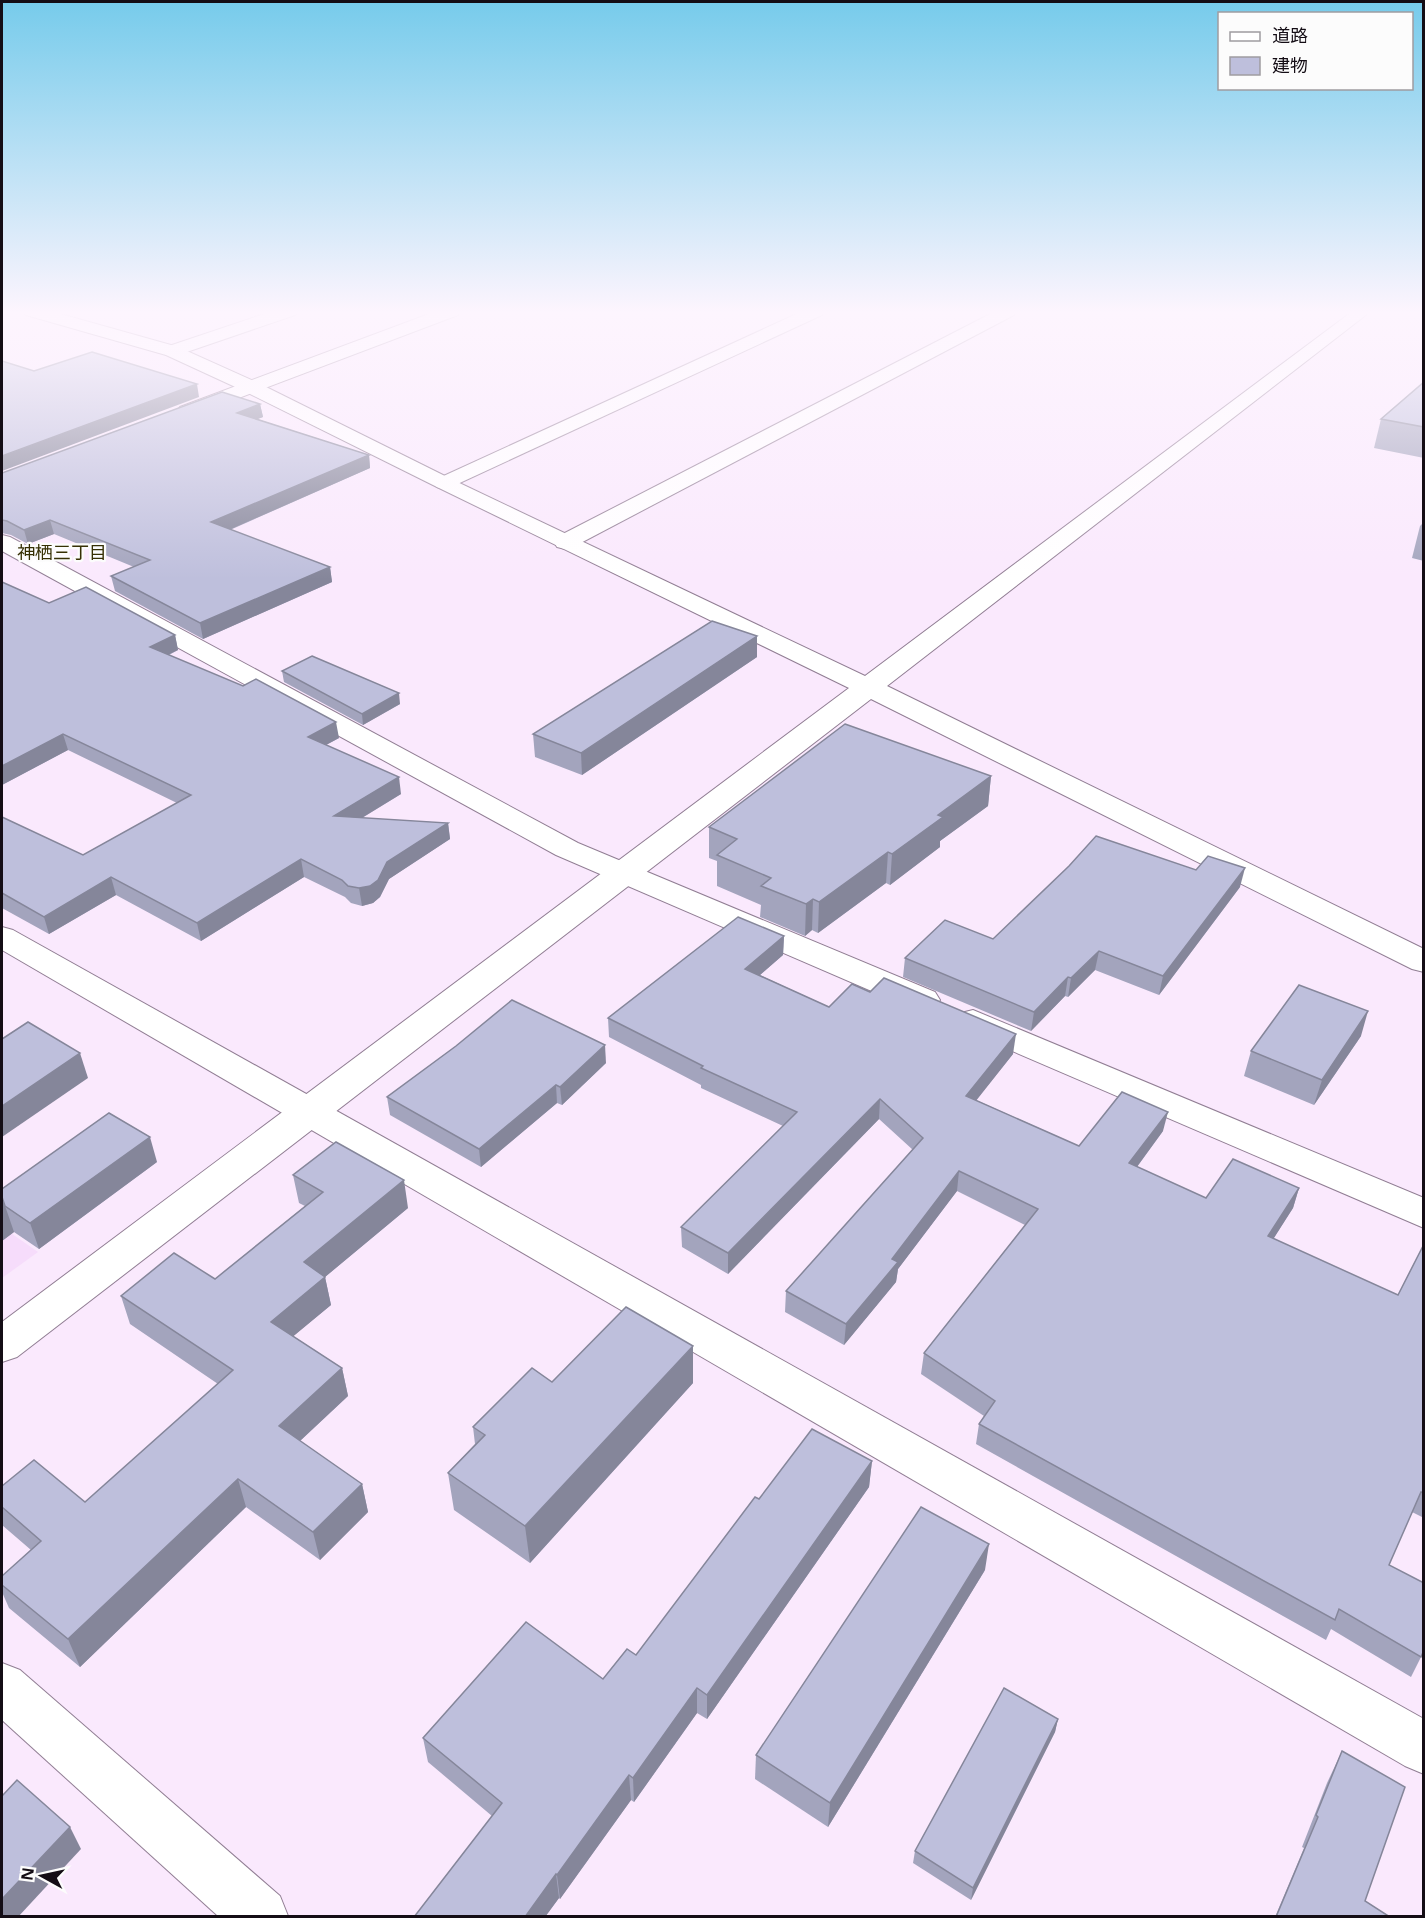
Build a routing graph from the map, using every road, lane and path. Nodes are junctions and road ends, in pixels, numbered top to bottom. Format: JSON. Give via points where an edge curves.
{"nodes":[{"id":1,"x":214,"y":401,"type":"edge"},
{"id":2,"x":278,"y":401,"type":"edge"},
{"id":3,"x":622,"y":401,"type":"edge"},
{"id":4,"x":836,"y":401,"type":"edge"},
{"id":5,"x":1244,"y":401,"type":"edge"},
{"id":6,"x":175,"y":415,"type":"edge"},
{"id":7,"x":444,"y":483,"type":"junction"},
{"id":8,"x":2,"y":542,"type":"edge"},
{"id":9,"x":565,"y":542,"type":"junction"},
{"id":10,"x":866,"y":686,"type":"junction"},
{"id":11,"x":625,"y":873,"type":"junction"},
{"id":12,"x":2,"y":937,"type":"edge"},
{"id":13,"x":1424,"y":962,"type":"edge"},
{"id":14,"x":310,"y":1110,"type":"junction"},
{"id":15,"x":1424,"y":1214,"type":"edge"},
{"id":16,"x":2,"y":1345,"type":"edge"},
{"id":17,"x":2,"y":1687,"type":"edge"},
{"id":18,"x":1424,"y":1748,"type":"edge"},
{"id":19,"x":260,"y":1917,"type":"edge"}],
"edges":[{"from":1,"to":6,"type":"street"},
{"from":2,"to":7,"type":"street"},
{"from":3,"to":7,"type":"street"},
{"from":4,"to":9,"type":"street"},
{"from":5,"to":10,"type":"street"},
{"from":7,"to":9,"type":"street"},
{"from":8,"to":11,"type":"street","via":[[567,849]]},
{"from":9,"to":10,"type":"street"},
{"from":10,"to":11,"type":"street"},
{"from":10,"to":13,"type":"street"},
{"from":11,"to":14,"type":"street"},
{"from":11,"to":15,"type":"street"},
{"from":12,"to":14,"type":"street"},
{"from":14,"to":16,"type":"street"},
{"from":14,"to":18,"type":"street"},
{"from":17,"to":19,"type":"street"}]}
